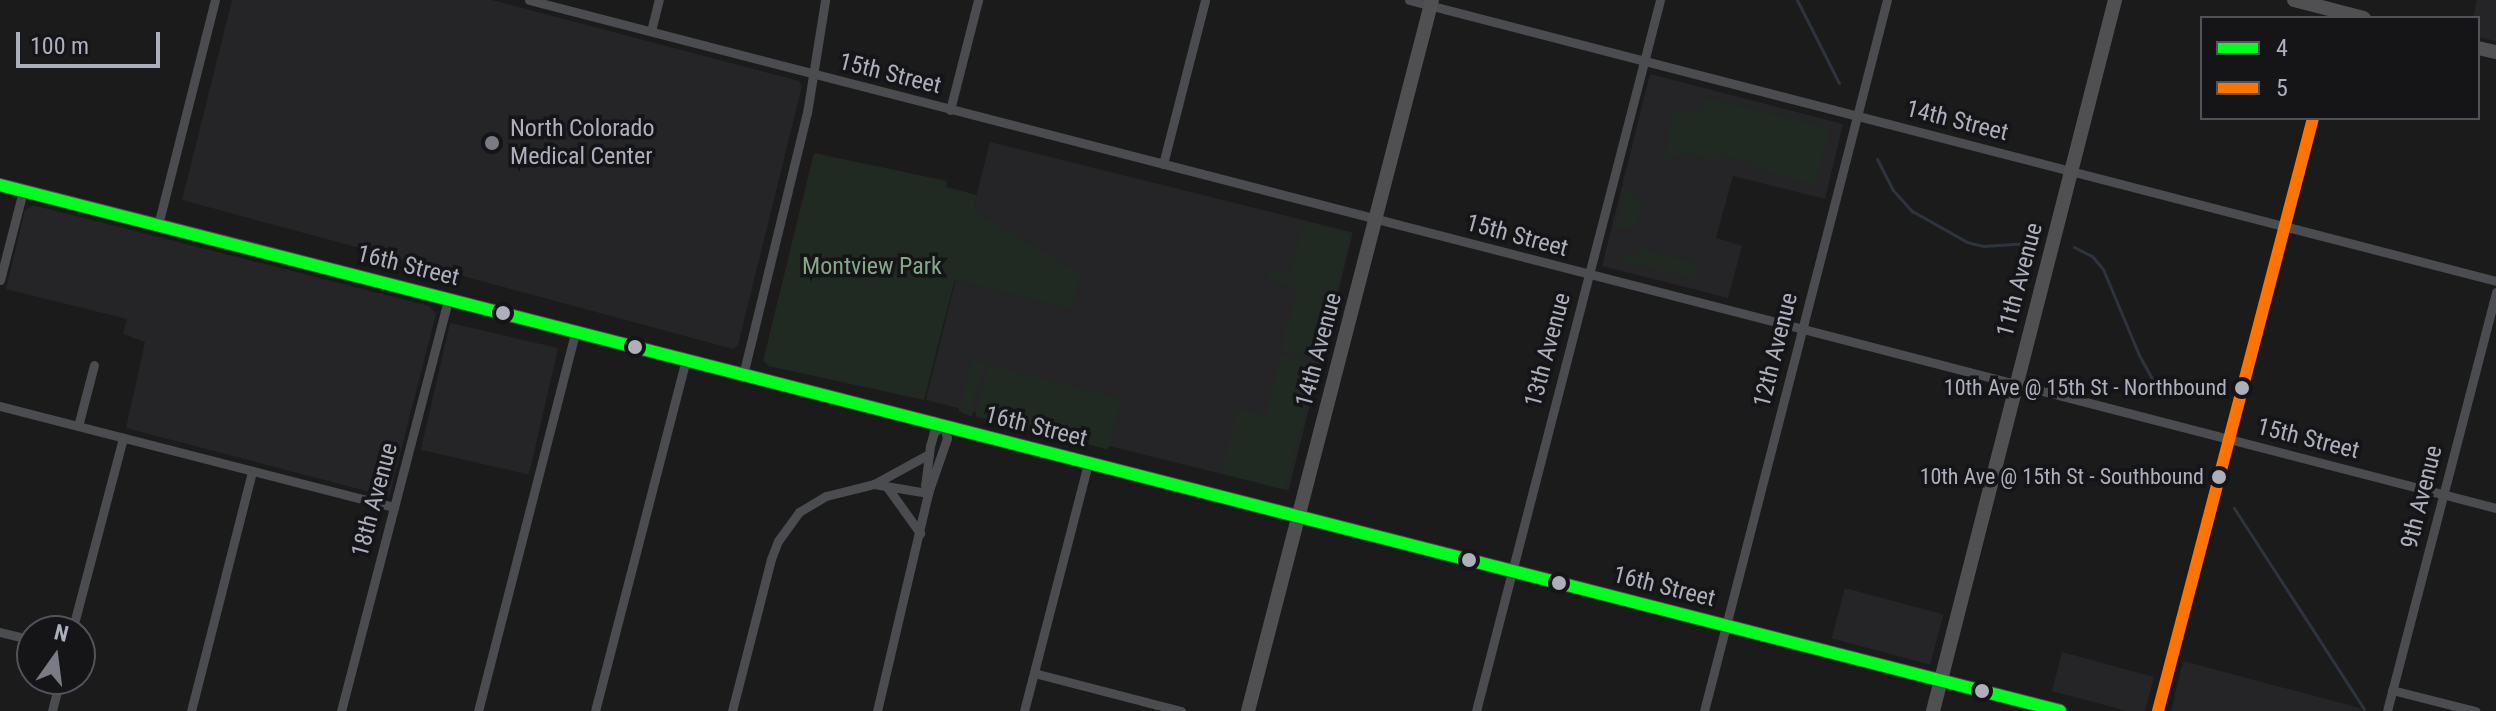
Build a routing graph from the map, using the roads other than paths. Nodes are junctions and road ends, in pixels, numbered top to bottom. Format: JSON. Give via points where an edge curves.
{"nodes":[{"id":1,"x":215,"y":0,"type":"edge"},
{"id":2,"x":529,"y":0,"type":"edge"},
{"id":3,"x":659,"y":0,"type":"edge"},
{"id":4,"x":825,"y":0,"type":"edge"},
{"id":5,"x":978,"y":0,"type":"edge"},
{"id":6,"x":1205,"y":0,"type":"edge"},
{"id":7,"x":1409,"y":0,"type":"edge"},
{"id":8,"x":1660,"y":0,"type":"edge"},
{"id":9,"x":1887,"y":0,"type":"edge"},
{"id":10,"x":2115,"y":0,"type":"edge"},
{"id":11,"x":2294,"y":0,"type":"edge"},
{"id":12,"x":1432,"y":3,"type":"edge"},
{"id":13,"x":2341,"y":10,"type":"edge"},
{"id":14,"x":651,"y":31,"type":"junction"},
{"id":15,"x":1644,"y":60,"type":"junction"},
{"id":16,"x":814,"y":75,"type":"junction"},
{"id":17,"x":950,"y":110,"type":"junction"},
{"id":18,"x":1857,"y":116,"type":"junction"},
{"id":19,"x":2312,"y":120,"type":"edge"},
{"id":20,"x":1163,"y":164,"type":"junction"},
{"id":21,"x":2072,"y":171,"type":"junction"},
{"id":22,"x":0,"y":185,"type":"edge"},
{"id":23,"x":23,"y":191,"type":"junction"},
{"id":24,"x":1375,"y":220,"type":"junction"},
{"id":25,"x":158,"y":225,"type":"junction"},
{"id":26,"x":2284,"y":227,"type":"junction"},
{"id":27,"x":1588,"y":275,"type":"junction"},
{"id":28,"x":0,"y":280,"type":"edge"},
{"id":29,"x":2496,"y":281,"type":"edge"},
{"id":30,"x":2496,"y":292,"type":"edge"},
{"id":31,"x":448,"y":299,"type":"junction"},
{"id":32,"x":1802,"y":330,"type":"junction"},
{"id":33,"x":575,"y":332,"type":"junction"},
{"id":34,"x":686,"y":360,"type":"junction"},
{"id":35,"x":94,"y":365,"type":"dead end"},
{"id":36,"x":743,"y":375,"type":"junction"},
{"id":37,"x":2016,"y":384,"type":"junction"},
{"id":38,"x":0,"y":406,"type":"edge"},
{"id":39,"x":78,"y":426,"type":"junction"},
{"id":40,"x":944,"y":426,"type":"junction"},
{"id":41,"x":123,"y":438,"type":"junction"},
{"id":42,"x":2228,"y":440,"type":"junction"},
{"id":43,"x":929,"y":454,"type":"junction"},
{"id":44,"x":1088,"y":463,"type":"junction"},
{"id":45,"x":252,"y":471,"type":"junction"},
{"id":46,"x":874,"y":484,"type":"junction"},
{"id":47,"x":887,"y":486,"type":"junction"},
{"id":48,"x":928,"y":493,"type":"junction"},
{"id":49,"x":2443,"y":495,"type":"junction"},
{"id":50,"x":394,"y":507,"type":"junction"},
{"id":51,"x":2496,"y":508,"type":"edge"},
{"id":52,"x":1298,"y":516,"type":"junction"},
{"id":53,"x":920,"y":533,"type":"junction"},
{"id":54,"x":1512,"y":571,"type":"junction"},
{"id":55,"x":76,"y":615,"type":"edge"},
{"id":56,"x":1726,"y":626,"type":"junction"},
{"id":57,"x":1034,"y":673,"type":"junction"},
{"id":58,"x":1941,"y":681,"type":"junction"},
{"id":59,"x":2392,"y":690,"type":"junction"},
{"id":60,"x":191,"y":711,"type":"edge"},
{"id":61,"x":341,"y":711,"type":"edge"},
{"id":62,"x":478,"y":711,"type":"edge"},
{"id":63,"x":595,"y":711,"type":"edge"},
{"id":64,"x":732,"y":711,"type":"edge"},
{"id":65,"x":877,"y":711,"type":"edge"},
{"id":66,"x":1024,"y":711,"type":"edge"},
{"id":67,"x":1181,"y":711,"type":"edge"},
{"id":68,"x":1248,"y":711,"type":"edge"},
{"id":69,"x":1476,"y":711,"type":"edge"},
{"id":70,"x":1704,"y":711,"type":"edge"},
{"id":71,"x":1933,"y":711,"type":"edge"},
{"id":72,"x":2060,"y":711,"type":"edge"},
{"id":73,"x":2158,"y":711,"type":"edge"},
{"id":74,"x":2387,"y":711,"type":"edge"},
{"id":75,"x":2475,"y":711,"type":"edge"}],
"edges":[{"from":1,"to":25,"type":"street"},
{"from":2,"to":14,"type":"street","name":"15th Street"},
{"from":3,"to":14,"type":"street"},
{"from":4,"to":16,"type":"street"},
{"from":5,"to":17,"type":"street"},
{"from":6,"to":20,"type":"street"},
{"from":7,"to":12,"type":"street","name":"14th Street"},
{"from":8,"to":15,"type":"street","name":"13th Avenue"},
{"from":9,"to":18,"type":"street","name":"12th Avenue"},
{"from":10,"to":21,"type":"main road","name":"11th Avenue"},
{"from":11,"to":13,"type":"main road"},
{"from":12,"to":15,"type":"street","name":"14th Street"},
{"from":12,"to":24,"type":"main road","name":"14th Avenue"},
{"from":14,"to":16,"type":"street","name":"15th Street"},
{"from":15,"to":18,"type":"street","name":"14th Street"},
{"from":15,"to":27,"type":"street","name":"13th Avenue"},
{"from":16,"to":17,"type":"street","name":"15th Street"},
{"from":16,"to":36,"type":"street"},
{"from":17,"to":20,"type":"street","name":"15th Street"},
{"from":18,"to":21,"type":"street","name":"14th Street"},
{"from":18,"to":32,"type":"street","name":"12th Avenue"},
{"from":19,"to":26,"type":"street"},
{"from":20,"to":24,"type":"street","name":"15th Street"},
{"from":21,"to":26,"type":"street","name":"14th Street"},
{"from":21,"to":37,"type":"main road","name":"11th Avenue"},
{"from":22,"to":23,"type":"main road","name":"16th Street"},
{"from":23,"to":25,"type":"main road","name":"16th Street"},
{"from":23,"to":28,"type":"street"},
{"from":24,"to":27,"type":"street","name":"15th Street"},
{"from":24,"to":52,"type":"main road","name":"14th Avenue"},
{"from":25,"to":31,"type":"main road","name":"16th Street"},
{"from":26,"to":29,"type":"street","name":"14th Street"},
{"from":26,"to":42,"type":"street"},
{"from":27,"to":32,"type":"street","name":"15th Street"},
{"from":27,"to":54,"type":"street","name":"13th Avenue"},
{"from":30,"to":49,"type":"street","name":"9th Avenue"},
{"from":31,"to":33,"type":"main road","name":"16th Street"},
{"from":31,"to":50,"type":"street","name":"18th Avenue"},
{"from":32,"to":37,"type":"street","name":"15th Street"},
{"from":32,"to":56,"type":"street","name":"12th Avenue"},
{"from":33,"to":34,"type":"main road","name":"16th Street"},
{"from":33,"to":62,"type":"street"},
{"from":34,"to":36,"type":"main road","name":"16th Street"},
{"from":34,"to":63,"type":"street"},
{"from":35,"to":39,"type":"street"},
{"from":36,"to":40,"type":"main road","name":"16th Street"},
{"from":37,"to":42,"type":"street","name":"15th Street"},
{"from":37,"to":58,"type":"main road","name":"11th Avenue"},
{"from":38,"to":39,"type":"street"},
{"from":39,"to":41,"type":"street"},
{"from":40,"to":43,"type":"street","via":[[934,432]]},
{"from":40,"to":44,"type":"main road","name":"16th Street"},
{"from":40,"to":48,"type":"street","via":[[947,438]]},
{"from":41,"to":45,"type":"street"},
{"from":41,"to":55,"type":"street"},
{"from":42,"to":49,"type":"street","name":"15th Street"},
{"from":42,"to":73,"type":"street"},
{"from":43,"to":46,"type":"street"},
{"from":43,"to":48,"type":"street"},
{"from":44,"to":52,"type":"main road","name":"16th Street"},
{"from":44,"to":57,"type":"street"},
{"from":45,"to":50,"type":"street"},
{"from":45,"to":60,"type":"street"},
{"from":46,"to":47,"type":"street"},
{"from":46,"to":64,"type":"street","via":[[811,504],[783,531]]},
{"from":47,"to":48,"type":"street"},
{"from":47,"to":53,"type":"street"},
{"from":48,"to":53,"type":"street"},
{"from":49,"to":51,"type":"street","name":"15th Street"},
{"from":49,"to":59,"type":"street","name":"9th Avenue"},
{"from":50,"to":61,"type":"street","name":"18th Avenue"},
{"from":52,"to":54,"type":"main road","name":"16th Street"},
{"from":52,"to":68,"type":"main road","name":"14th Avenue"},
{"from":53,"to":65,"type":"street"},
{"from":54,"to":56,"type":"main road","name":"16th Street"},
{"from":54,"to":69,"type":"street","name":"13th Avenue"},
{"from":56,"to":58,"type":"main road","name":"16th Street"},
{"from":56,"to":70,"type":"street","name":"12th Avenue"},
{"from":57,"to":66,"type":"street"},
{"from":57,"to":67,"type":"street"},
{"from":58,"to":71,"type":"main road","name":"11th Avenue"},
{"from":58,"to":72,"type":"main road","name":"16th Street"},
{"from":59,"to":74,"type":"street","name":"9th Avenue"},
{"from":59,"to":75,"type":"street"}]}
